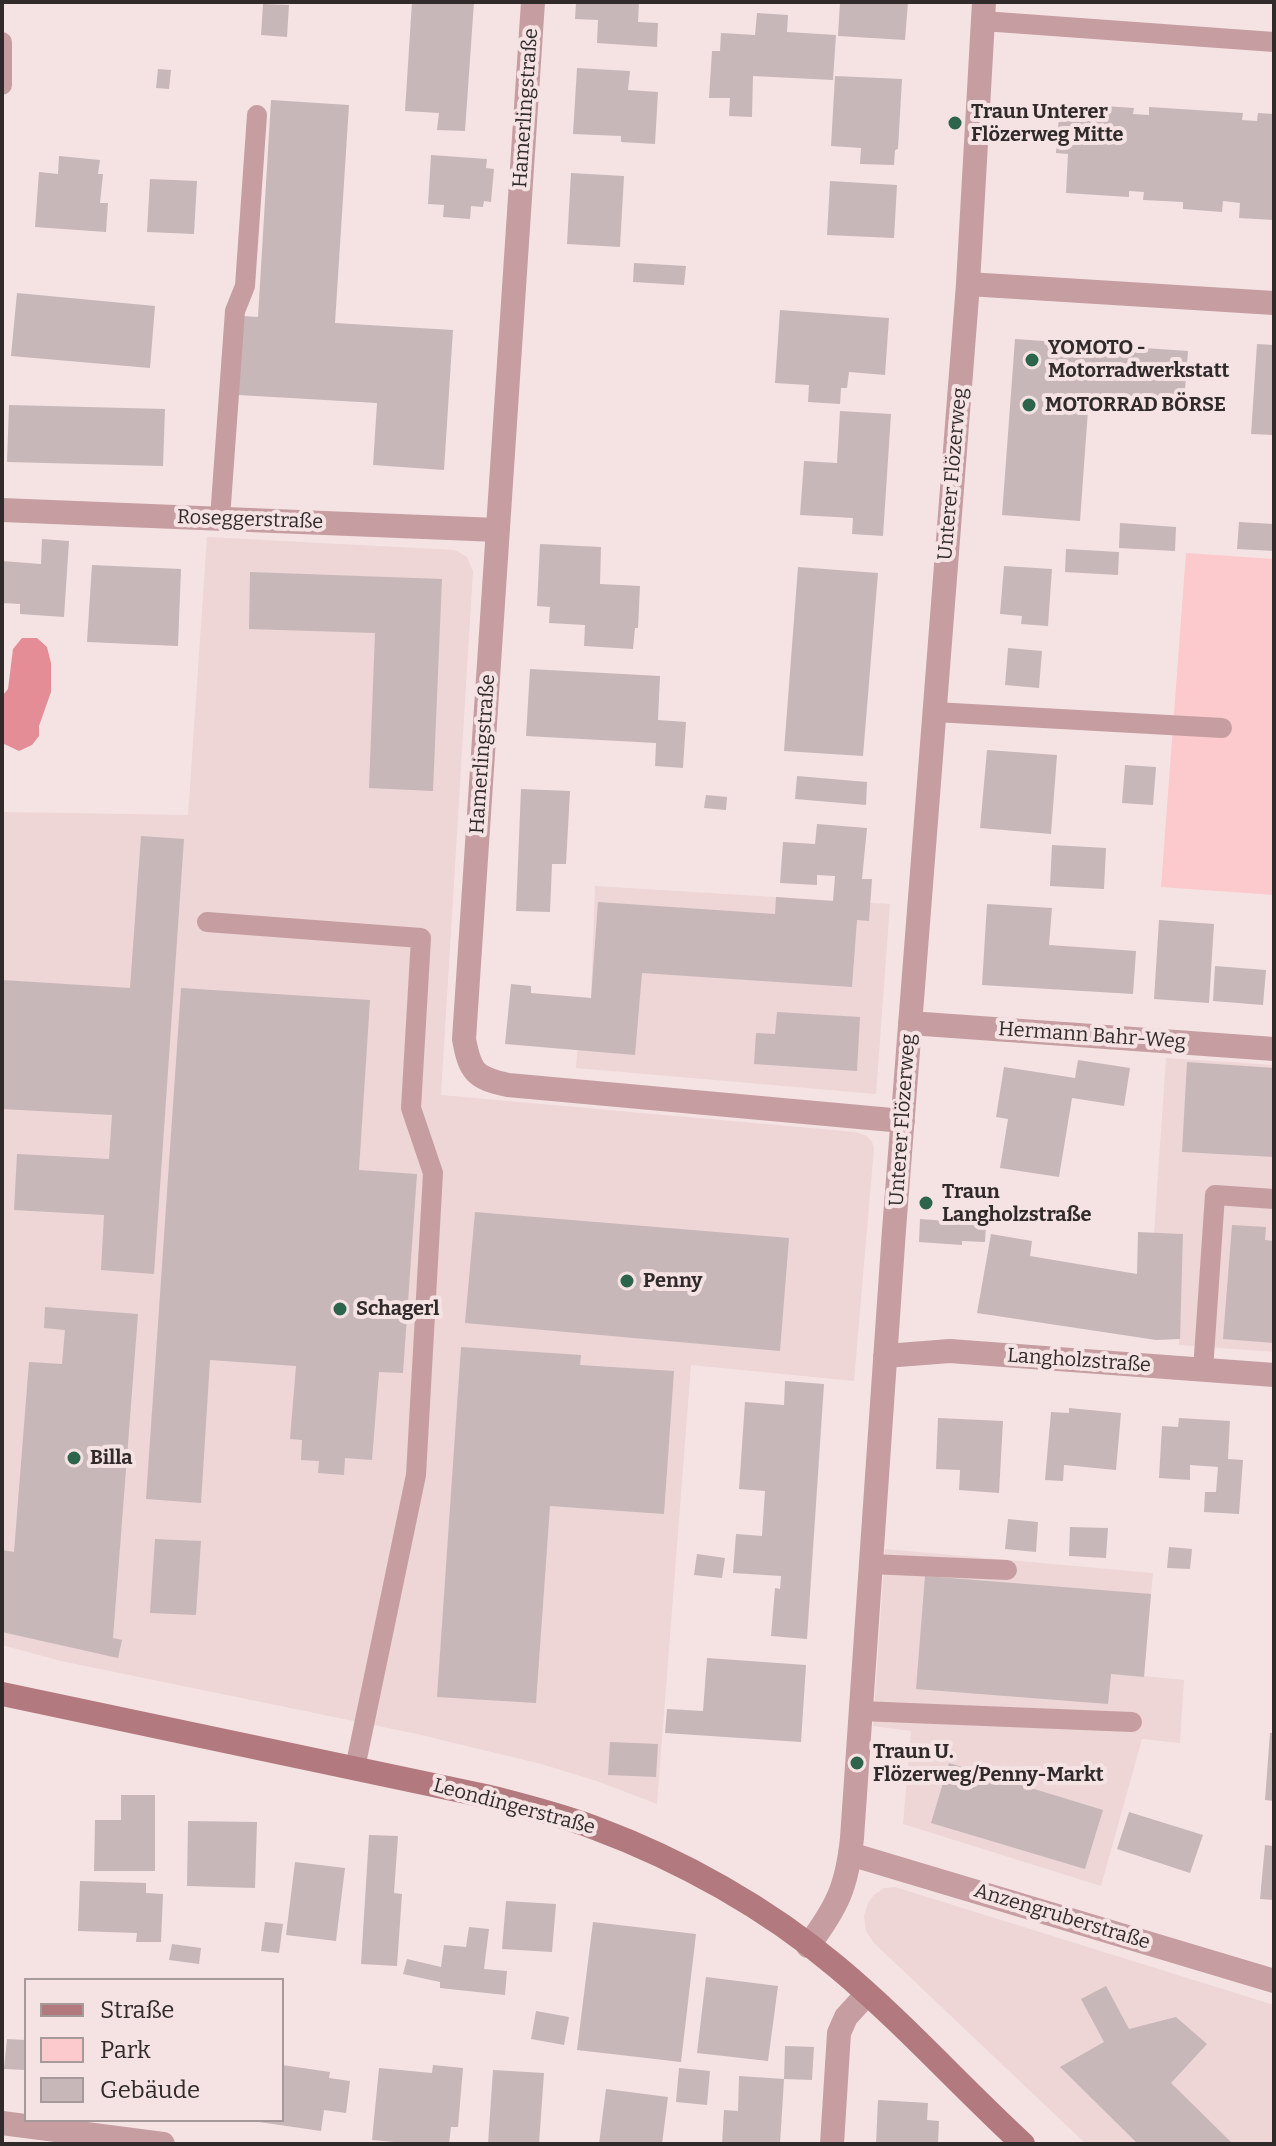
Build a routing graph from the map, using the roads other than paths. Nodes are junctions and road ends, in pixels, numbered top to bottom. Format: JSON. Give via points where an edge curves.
{"nodes":[{"id":1,"x":533,"y":2,"type":"edge"},
{"id":2,"x":984,"y":12,"type":"edge"},
{"id":3,"x":2,"y":42,"type":"edge"},
{"id":4,"x":1274,"y":42,"type":"edge"},
{"id":5,"x":2,"y":85,"type":"edge"},
{"id":6,"x":257,"y":115,"type":"dead end"},
{"id":7,"x":968,"y":284,"type":"junction"},
{"id":8,"x":1274,"y":303,"type":"edge"},
{"id":9,"x":2,"y":510,"type":"edge"},
{"id":10,"x":220,"y":518,"type":"junction"},
{"id":11,"x":498,"y":530,"type":"junction"},
{"id":12,"x":935,"y":712,"type":"junction"},
{"id":13,"x":1222,"y":728,"type":"dead end"},
{"id":14,"x":207,"y":922,"type":"dead end"},
{"id":15,"x":910,"y":1023,"type":"junction"},
{"id":16,"x":1274,"y":1049,"type":"edge"},
{"id":17,"x":903,"y":1121,"type":"junction"},
{"id":18,"x":1274,"y":1199,"type":"edge"},
{"id":19,"x":885,"y":1356,"type":"junction"},
{"id":20,"x":1203,"y":1370,"type":"junction"},
{"id":21,"x":1274,"y":1375,"type":"edge"},
{"id":22,"x":870,"y":1564,"type":"junction"},
{"id":23,"x":1007,"y":1570,"type":"dead end"},
{"id":24,"x":2,"y":1694,"type":"edge"},
{"id":25,"x":861,"y":1711,"type":"junction"},
{"id":26,"x":1132,"y":1722,"type":"dead end"},
{"id":27,"x":355,"y":1768,"type":"junction"},
{"id":28,"x":850,"y":1854,"type":"junction"},
{"id":29,"x":808,"y":1946,"type":"junction"},
{"id":30,"x":1274,"y":1981,"type":"edge"},
{"id":31,"x":867,"y":1994,"type":"junction"},
{"id":32,"x":2,"y":2123,"type":"edge"},
{"id":33,"x":163,"y":2144,"type":"edge"},
{"id":34,"x":832,"y":2144,"type":"edge"},
{"id":35,"x":1023,"y":2144,"type":"edge"}],
"edges":[{"from":1,"to":11,"type":"street","name":"Hamerlingstraße"},
{"from":2,"to":4,"type":"lane"},
{"from":2,"to":7,"type":"street","name":"Unterer Flözerweg"},
{"from":3,"to":5,"type":"lane"},
{"from":6,"to":10,"type":"lane"},
{"from":7,"to":8,"type":"street"},
{"from":7,"to":12,"type":"street","name":"Unterer Flözerweg"},
{"from":9,"to":10,"type":"street","name":"Roseggerstraße"},
{"from":10,"to":11,"type":"street","name":"Roseggerstraße"},
{"from":11,"to":17,"type":"street","name":"Hamerlingstraße","via":[[464,1039],[468,1063],[484,1080],[508,1085]]},
{"from":12,"to":13,"type":"lane"},
{"from":12,"to":15,"type":"street","name":"Unterer Flözerweg"},
{"from":14,"to":27,"type":"lane","via":[[421,938],[411,1108],[433,1173],[416,1475]]},
{"from":15,"to":16,"type":"street","name":"Hermann Bahr-Weg"},
{"from":15,"to":17,"type":"street","name":"Unterer Flözerweg"},
{"from":17,"to":19,"type":"street","name":"Unterer Flözerweg"},
{"from":18,"to":20,"type":"lane","via":[[1215,1195]]},
{"from":19,"to":20,"type":"street","name":"Langholzstraße","via":[[950,1351]]},
{"from":19,"to":22,"type":"street","name":"Unterer Flözerweg"},
{"from":20,"to":21,"type":"street","name":"Langholzstraße"},
{"from":22,"to":23,"type":"lane"},
{"from":22,"to":25,"type":"street","name":"Unterer Flözerweg"},
{"from":24,"to":27,"type":"street","name":"Leondingerstraße"},
{"from":25,"to":26,"type":"lane"},
{"from":25,"to":28,"type":"street","name":"Unterer Flözerweg"},
{"from":27,"to":29,"type":"street","name":"Leondingerstraße","via":[[597,1828],[734,1896]]},
{"from":28,"to":29,"type":"street","name":"Unterer Flözerweg","via":[[844,1887]]},
{"from":28,"to":30,"type":"street","name":"Anzengruberstraße"},
{"from":29,"to":31,"type":"street","name":"Leondingerstraße"},
{"from":31,"to":34,"type":"street","via":[[839,2033]]},
{"from":31,"to":35,"type":"street","name":"Leondingerstraße"},
{"from":32,"to":33,"type":"street"}]}
